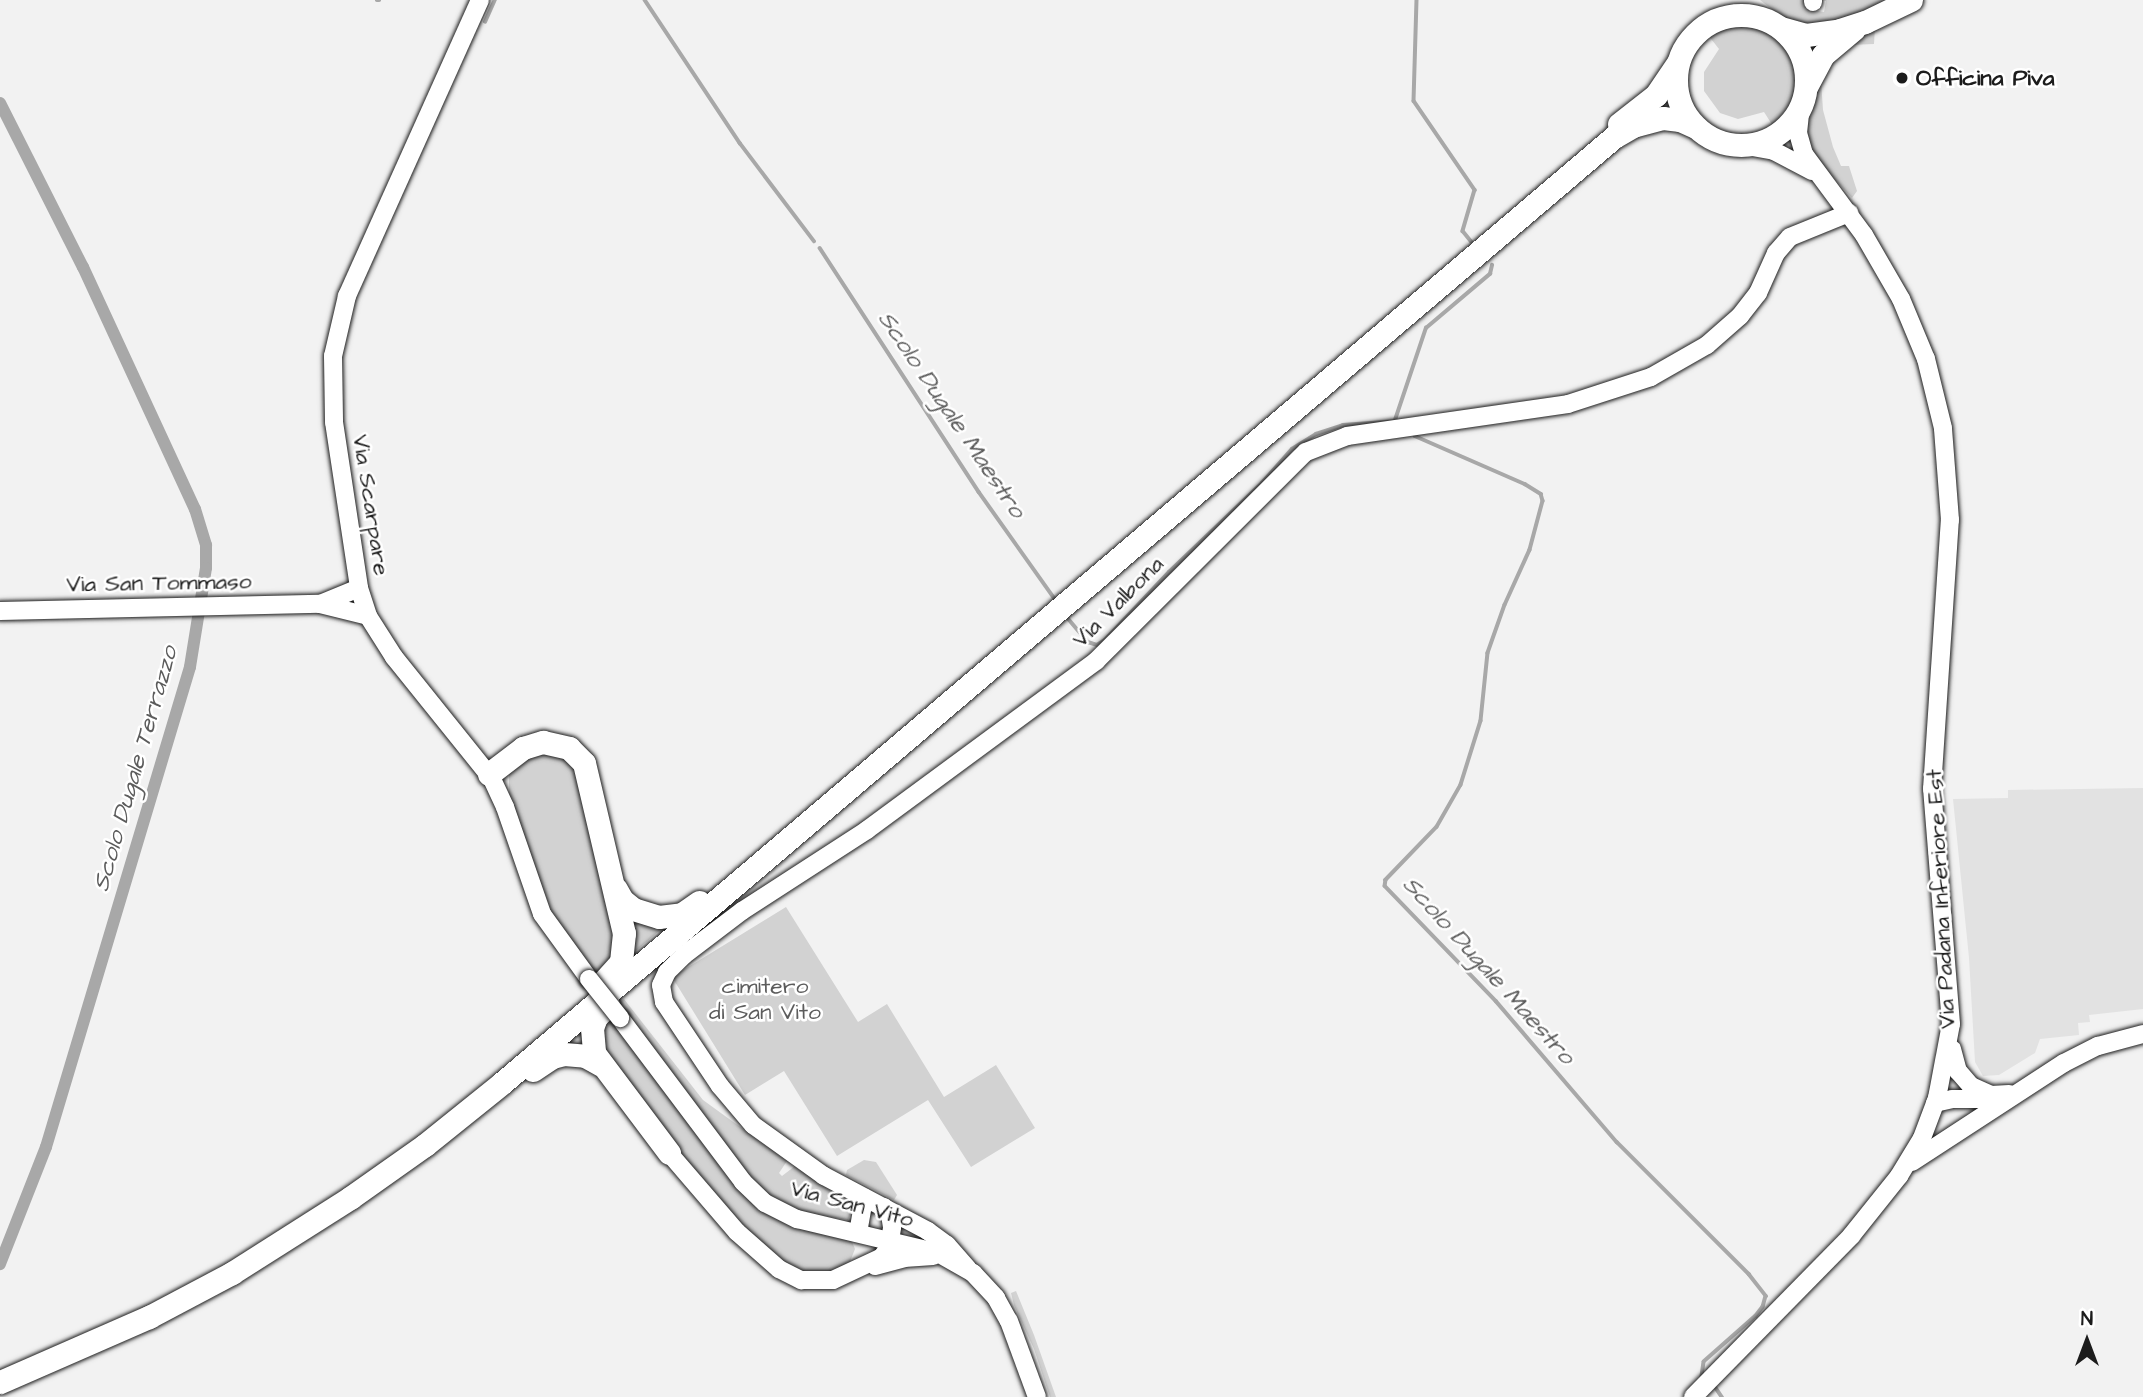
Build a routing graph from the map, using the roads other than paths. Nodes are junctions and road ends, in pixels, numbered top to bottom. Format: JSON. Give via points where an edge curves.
{"nodes":[{"id":1,"x":480,"y":0,"type":"edge"},
{"id":2,"x":1724,"y":0,"type":"edge"},
{"id":3,"x":1754,"y":0,"type":"edge"},
{"id":4,"x":1911,"y":0,"type":"edge"},
{"id":5,"x":1866,"y":22,"type":"junction"},
{"id":6,"x":1775,"y":25,"type":"junction"},
{"id":7,"x":1696,"y":33,"type":"junction"},
{"id":8,"x":1680,"y":57,"type":"junction"},
{"id":9,"x":1804,"y":96,"type":"junction"},
{"id":10,"x":1696,"y":127,"type":"junction"},
{"id":11,"x":1741,"y":145,"type":"junction"},
{"id":12,"x":1592,"y":155,"type":"junction"},
{"id":13,"x":1818,"y":175,"type":"junction"},
{"id":14,"x":1849,"y":213,"type":"junction"},
{"id":15,"x":359,"y":588,"type":"junction"},
{"id":16,"x":320,"y":604,"type":"junction"},
{"id":17,"x":0,"y":611,"type":"edge"},
{"id":18,"x":368,"y":616,"type":"junction"},
{"id":19,"x":489,"y":774,"type":"junction"},
{"id":20,"x":774,"y":852,"type":"junction"},
{"id":21,"x":616,"y":889,"type":"junction"},
{"id":22,"x":708,"y":908,"type":"junction"},
{"id":23,"x":589,"y":979,"type":"joint"},
{"id":24,"x":1950,"y":1028,"type":"junction"},
{"id":25,"x":2143,"y":1034,"type":"edge"},
{"id":26,"x":601,"y":1065,"type":"junction"},
{"id":27,"x":502,"y":1083,"type":"junction"},
{"id":28,"x":2013,"y":1093,"type":"junction"},
{"id":29,"x":1935,"y":1105,"type":"junction"},
{"id":30,"x":463,"y":1116,"type":"junction"},
{"id":31,"x":1973,"y":1121,"type":"junction"},
{"id":32,"x":669,"y":1153,"type":"joint"},
{"id":33,"x":1899,"y":1176,"type":"junction"},
{"id":34,"x":864,"y":1198,"type":"junction"},
{"id":35,"x":884,"y":1207,"type":"junction"},
{"id":36,"x":858,"y":1233,"type":"junction"},
{"id":37,"x":891,"y":1240,"type":"junction"},
{"id":38,"x":950,"y":1258,"type":"junction"},
{"id":39,"x":968,"y":1269,"type":"junction"},
{"id":40,"x":848,"y":1275,"type":"junction"},
{"id":41,"x":0,"y":1382,"type":"edge"},
{"id":42,"x":1037,"y":1397,"type":"edge"},
{"id":43,"x":1693,"y":1397,"type":"edge"}],
"edges":[{"from":1,"to":15,"type":"street","name":"Via Scarpare","via":[[362,260],[339,326],[332,410]]},
{"from":2,"to":7,"type":"main road"},
{"from":3,"to":6,"type":"main road"},
{"from":4,"to":5,"type":"main road"},
{"from":5,"to":6,"type":"main road","via":[[1812,34]]},
{"from":5,"to":9,"type":"main road","via":[[1824,55]]},
{"from":6,"to":7,"type":"main road","via":[[1750,15],[1730,15]]},
{"from":6,"to":9,"type":"main road","via":[[1802,55]]},
{"from":7,"to":8,"type":"main road"},
{"from":8,"to":10,"type":"main road","via":[[1678,94]]},
{"from":8,"to":12,"type":"main road","via":[[1656,94]]},
{"from":9,"to":11,"type":"main road","via":[[1790,123],[1776,135]]},
{"from":9,"to":13,"type":"street","name":"Via Padana Inferiore Est","via":[[1799,140]]},
{"from":10,"to":11,"type":"main road","via":[[1717,140]]},
{"from":10,"to":12,"type":"main road","via":[[1672,118],[1644,122]]},
{"from":11,"to":13,"type":"street","name":"Via Padana Inferiore Est","via":[[1774,151]]},
{"from":12,"to":20,"type":"main road"},
{"from":13,"to":14,"type":"street","name":"Via Padana Inferiore Est"},
{"from":14,"to":24,"type":"street","name":"Via Padana Inferiore Est","via":[[1889,277],[1919,339],[1946,452],[1950,520],[1932,789]]},
{"from":14,"to":34,"type":"street","name":"Via Valbona","via":[[1790,237],[1740,316],[1707,345],[1651,377],[1568,404],[1347,436],[1306,452],[1096,661],[878,822],[742,911],[675,963],[662,981],[662,998],[739,1111],[781,1148]]},
{"from":15,"to":16,"type":"street","name":"Via San Tommaso"},
{"from":15,"to":18,"type":"street","name":"Via Scarpare"},
{"from":16,"to":17,"type":"street","name":"Via San Tommaso"},
{"from":16,"to":18,"type":"street","name":"Via San Tommaso"},
{"from":18,"to":19,"type":"street","name":"Via Scarpare","via":[[394,657]]},
{"from":19,"to":21,"type":"main road","via":[[536,743],[556,743],[575,753],[589,776]]},
{"from":19,"to":23,"type":"street","name":"Via Scarpare","via":[[545,920]]},
{"from":20,"to":21,"type":"main road","via":[[675,916],[642,913],[627,905]]},
{"from":20,"to":22,"type":"main road"},
{"from":21,"to":27,"type":"main road","via":[[624,933],[621,962]]},
{"from":22,"to":26,"type":"main road","via":[[596,1017],[591,1040]]},
{"from":22,"to":27,"type":"main road"},
{"from":23,"to":36,"type":"street","name":"Via San Vito","bridge":true,"via":[[758,1198],[797,1219]]},
{"from":24,"to":28,"type":"street","via":[[1953,1059],[1965,1081],[1983,1093]]},
{"from":24,"to":29,"type":"street","name":"Via Padana Inferiore Est"},
{"from":25,"to":28,"type":"street","via":[[2098,1046]]},
{"from":26,"to":30,"type":"main road","via":[[577,1054],[552,1057]]},
{"from":26,"to":32,"type":"main road"},
{"from":27,"to":30,"type":"main road"},
{"from":28,"to":29,"type":"street"},
{"from":28,"to":31,"type":"street"},
{"from":29,"to":31,"type":"street","via":[[1951,1122]]},
{"from":29,"to":33,"type":"street","name":"Via Padana Inferiore Est"},
{"from":30,"to":41,"type":"main road","via":[[350,1198],[232,1273],[138,1322]]},
{"from":31,"to":33,"type":"street","via":[[1927,1150]]},
{"from":32,"to":40,"type":"street","via":[[737,1232],[779,1269],[815,1282]]},
{"from":33,"to":43,"type":"street","name":"Via Padana Inferiore Est","via":[[1851,1236]]},
{"from":34,"to":35,"type":"street","name":"Via Valbona"},
{"from":34,"to":36,"type":"street"},
{"from":35,"to":37,"type":"street","via":[[891,1220]]},
{"from":35,"to":39,"type":"street","name":"Via Valbona","via":[[938,1238]]},
{"from":36,"to":37,"type":"street","name":"Via San Vito"},
{"from":36,"to":40,"type":"street","via":[[862,1257]]},
{"from":37,"to":38,"type":"street","name":"Via San Vito"},
{"from":37,"to":40,"type":"street","via":[[882,1257]]},
{"from":38,"to":39,"type":"street","name":"Via San Vito"},
{"from":38,"to":40,"type":"street","via":[[904,1258]]},
{"from":39,"to":42,"type":"street","name":"Via San Vito","via":[[1002,1307]]}]}
